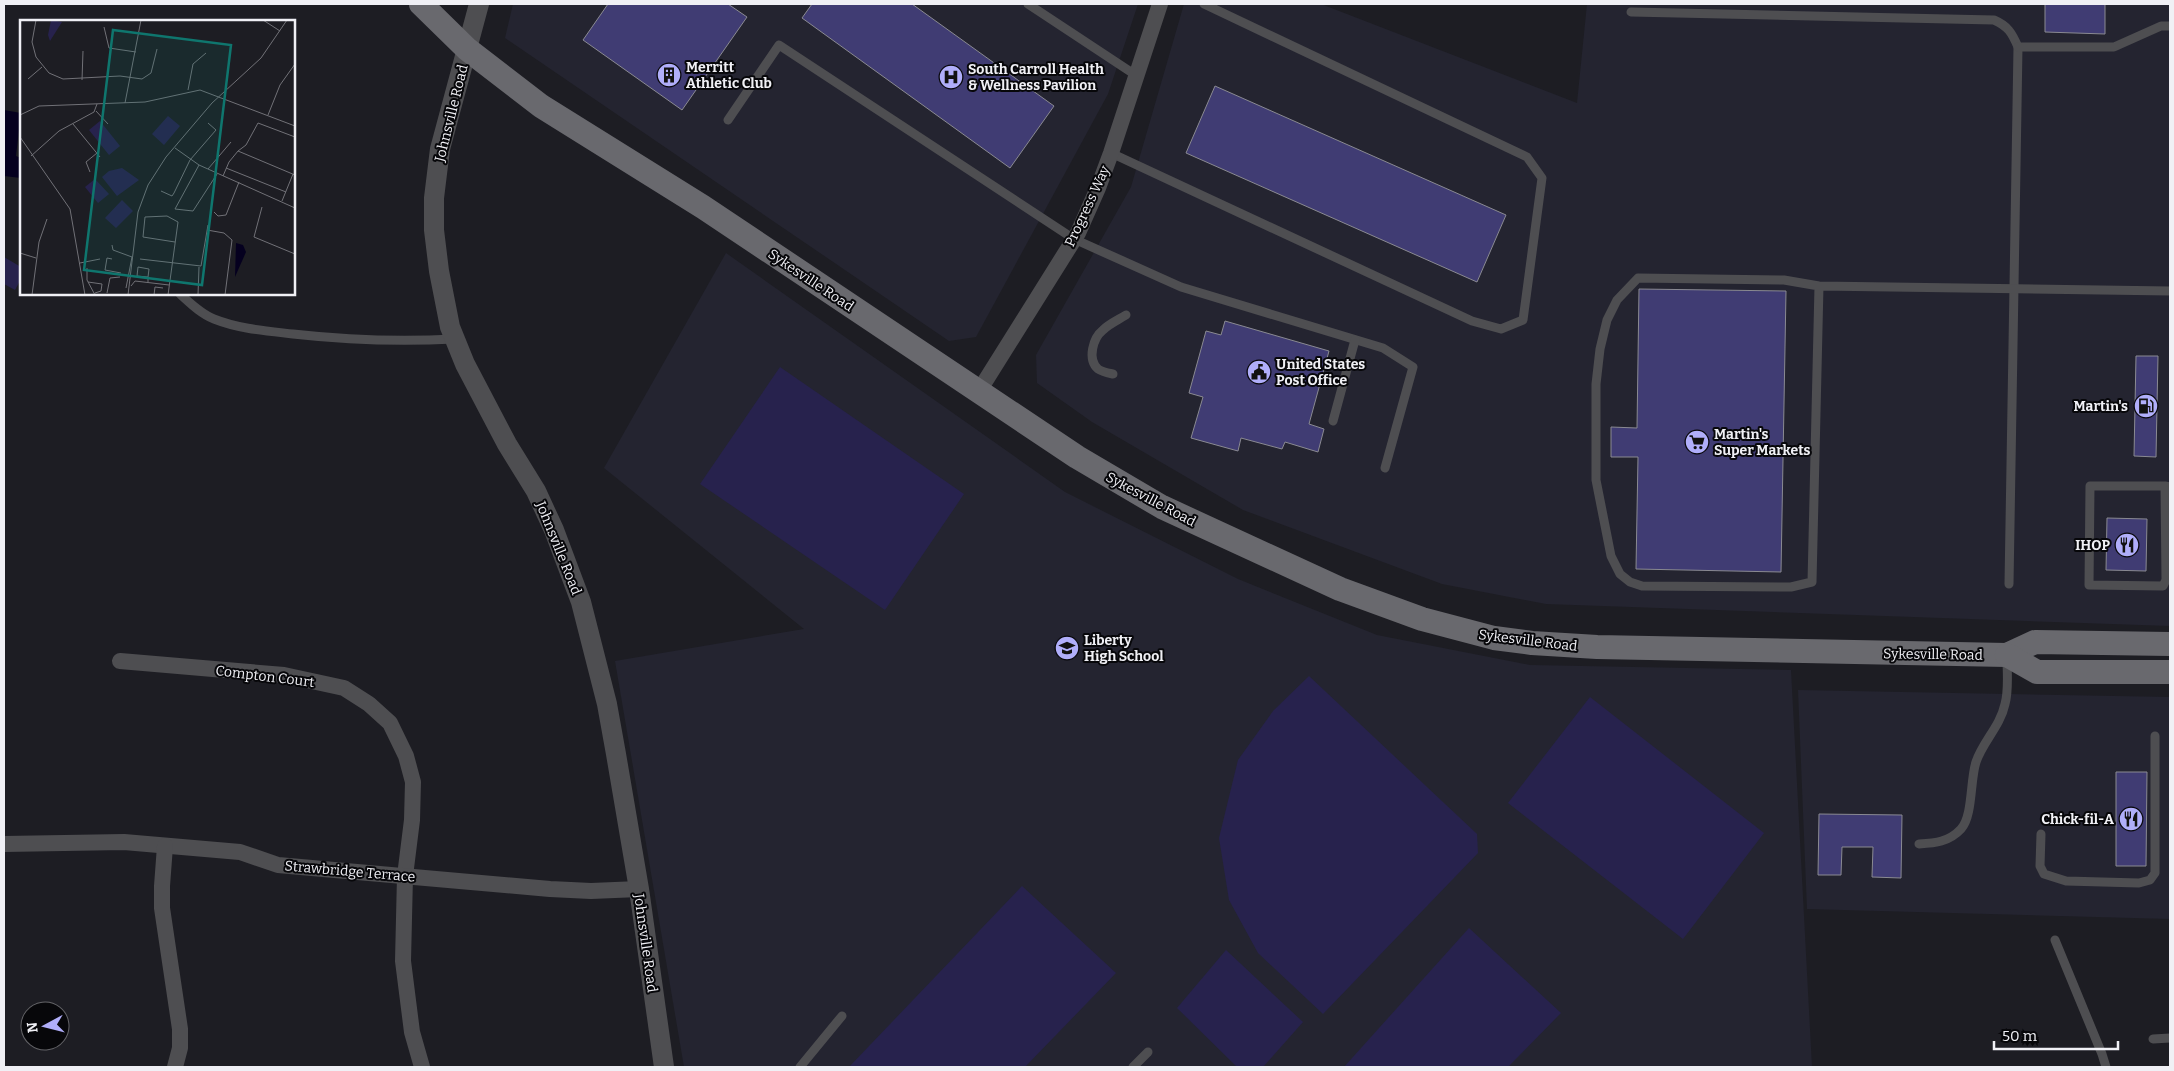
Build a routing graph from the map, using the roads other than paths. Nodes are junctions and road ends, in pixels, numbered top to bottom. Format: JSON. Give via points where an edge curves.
{"nodes":[{"id":1,"x":421,"y":4,"type":"edge"},
{"id":2,"x":480,"y":4,"type":"edge"},
{"id":3,"x":1028,"y":4,"type":"edge"},
{"id":4,"x":1160,"y":4,"type":"edge"},
{"id":5,"x":1204,"y":4,"type":"edge"},
{"id":6,"x":1681,"y":8,"type":"edge"},
{"id":7,"x":1631,"y":12,"type":"dead end"},
{"id":8,"x":2170,"y":26,"type":"edge"},
{"id":9,"x":2018,"y":47,"type":"junction"},
{"id":10,"x":467,"y":49,"type":"junction"},
{"id":11,"x":1137,"y":76,"type":"junction"},
{"id":12,"x":728,"y":120,"type":"dead end"},
{"id":13,"x":1111,"y":153,"type":"junction"},
{"id":14,"x":1074,"y":239,"type":"junction"},
{"id":15,"x":1819,"y":286,"type":"junction"},
{"id":16,"x":2013,"y":289,"type":"junction"},
{"id":17,"x":2170,"y":291,"type":"edge"},
{"id":18,"x":181,"y":295,"type":"edge"},
{"id":19,"x":1126,"y":315,"type":"dead end"},
{"id":20,"x":455,"y":339,"type":"junction"},
{"id":21,"x":1354,"y":340,"type":"junction"},
{"id":22,"x":1113,"y":374,"type":"dead end"},
{"id":23,"x":979,"y":391,"type":"junction"},
{"id":24,"x":1333,"y":421,"type":"dead end"},
{"id":25,"x":1386,"y":468,"type":"dead end"},
{"id":26,"x":2168,"y":486,"type":"edge"},
{"id":27,"x":2009,"y":584,"type":"dead end"},
{"id":28,"x":2170,"y":644,"type":"edge"},
{"id":29,"x":2007,"y":655,"type":"junction"},
{"id":30,"x":120,"y":661,"type":"dead end"},
{"id":31,"x":2170,"y":672,"type":"edge"},
{"id":32,"x":2155,"y":736,"type":"dead end"},
{"id":33,"x":2041,"y":834,"type":"dead end"},
{"id":34,"x":4,"y":844,"type":"edge"},
{"id":35,"x":1919,"y":844,"type":"dead end"},
{"id":36,"x":165,"y":846,"type":"junction"},
{"id":37,"x":404,"y":876,"type":"junction"},
{"id":38,"x":638,"y":889,"type":"junction"},
{"id":39,"x":2055,"y":940,"type":"dead end"},
{"id":40,"x":842,"y":1016,"type":"dead end"},
{"id":41,"x":2170,"y":1038,"type":"edge"},
{"id":42,"x":2153,"y":1039,"type":"dead end"},
{"id":43,"x":1148,"y":1052,"type":"dead end"},
{"id":44,"x":175,"y":1067,"type":"edge"},
{"id":45,"x":422,"y":1067,"type":"edge"},
{"id":46,"x":664,"y":1067,"type":"edge"},
{"id":47,"x":800,"y":1067,"type":"edge"},
{"id":48,"x":1133,"y":1067,"type":"edge"},
{"id":49,"x":2106,"y":1067,"type":"edge"}],
"edges":[{"from":1,"to":10,"type":"main road","name":"Sykesville Road"},
{"from":2,"to":10,"type":"street","name":"Johnsville Road"},
{"from":3,"to":11,"type":"lane"},
{"from":4,"to":11,"type":"street","name":"Progress Way"},
{"from":5,"to":13,"type":"lane","via":[[1527,157],[1542,178],[1523,320],[1501,329],[1472,321]]},
{"from":6,"to":7,"type":"lane"},
{"from":6,"to":9,"type":"lane","via":[[1994,20],[2011,31]]},
{"from":8,"to":9,"type":"lane","via":[[2161,26],[2114,47]]},
{"from":9,"to":16,"type":"lane"},
{"from":10,"to":20,"type":"street","name":"Johnsville Road","via":[[440,150],[434,198],[439,271]]},
{"from":10,"to":23,"type":"main road","name":"Sykesville Road","via":[[541,106],[703,207]]},
{"from":11,"to":13,"type":"street","name":"Progress Way"},
{"from":12,"to":14,"type":"lane","via":[[779,45]]},
{"from":13,"to":14,"type":"street","name":"Progress Way"},
{"from":14,"to":21,"type":"lane","via":[[1181,286]]},
{"from":14,"to":23,"type":"street","name":"Progress Way"},
{"from":15,"to":15,"type":"lane","via":[[1812,582],[1791,587],[1642,586],[1630,582],[1620,574],[1611,556],[1596,480],[1596,384],[1600,349],[1616,300],[1638,278],[1784,280]]},
{"from":15,"to":16,"type":"lane"},
{"from":16,"to":17,"type":"lane"},
{"from":16,"to":27,"type":"lane"},
{"from":18,"to":20,"type":"lane","via":[[213,318],[240,327],[339,339]]},
{"from":19,"to":22,"type":"lane","via":[[1102,330],[1094,345],[1094,364],[1100,370]]},
{"from":20,"to":38,"type":"street","name":"Johnsville Road","via":[[484,402],[536,491],[581,602],[607,704]]},
{"from":21,"to":24,"type":"lane"},
{"from":21,"to":25,"type":"lane","via":[[1383,348],[1413,367]]},
{"from":23,"to":29,"type":"main road","name":"Sykesville Road","via":[[1076,458],[1162,507],[1340,590],[1455,629],[1532,643],[1598,647]]},
{"from":26,"to":26,"type":"lane","via":[[2090,486],[2088,585],[2163,586],[2166,580]]},
{"from":28,"to":29,"type":"main road","name":"Sykesville Road","via":[[2035,642]]},
{"from":29,"to":31,"type":"main road","name":"Sykesville Road","via":[[2037,672]]},
{"from":29,"to":35,"type":"lane","via":[[2006,702],[2000,723],[1976,763],[1963,827],[1947,840]]},
{"from":30,"to":37,"type":"street","name":"Compton Court","via":[[284,675],[344,688],[369,704],[390,723],[406,756],[413,782],[412,820]]},
{"from":32,"to":33,"type":"lane","via":[[2155,873],[2150,880],[2066,881],[2044,874],[2040,866]]},
{"from":34,"to":36,"type":"street","name":"Strawbridge Terrace","via":[[124,842]]},
{"from":36,"to":37,"type":"street","name":"Strawbridge Terrace","via":[[240,852],[278,865]]},
{"from":36,"to":44,"type":"street","via":[[162,908],[180,1029]]},
{"from":37,"to":38,"type":"street","name":"Strawbridge Terrace","via":[[550,889]]},
{"from":37,"to":45,"type":"street","name":"Compton Court","via":[[403,961],[412,1032]]},
{"from":38,"to":46,"type":"street","name":"Johnsville Road"},
{"from":39,"to":49,"type":"lane"},
{"from":40,"to":47,"type":"lane"},
{"from":41,"to":42,"type":"lane"},
{"from":43,"to":48,"type":"lane"}]}
